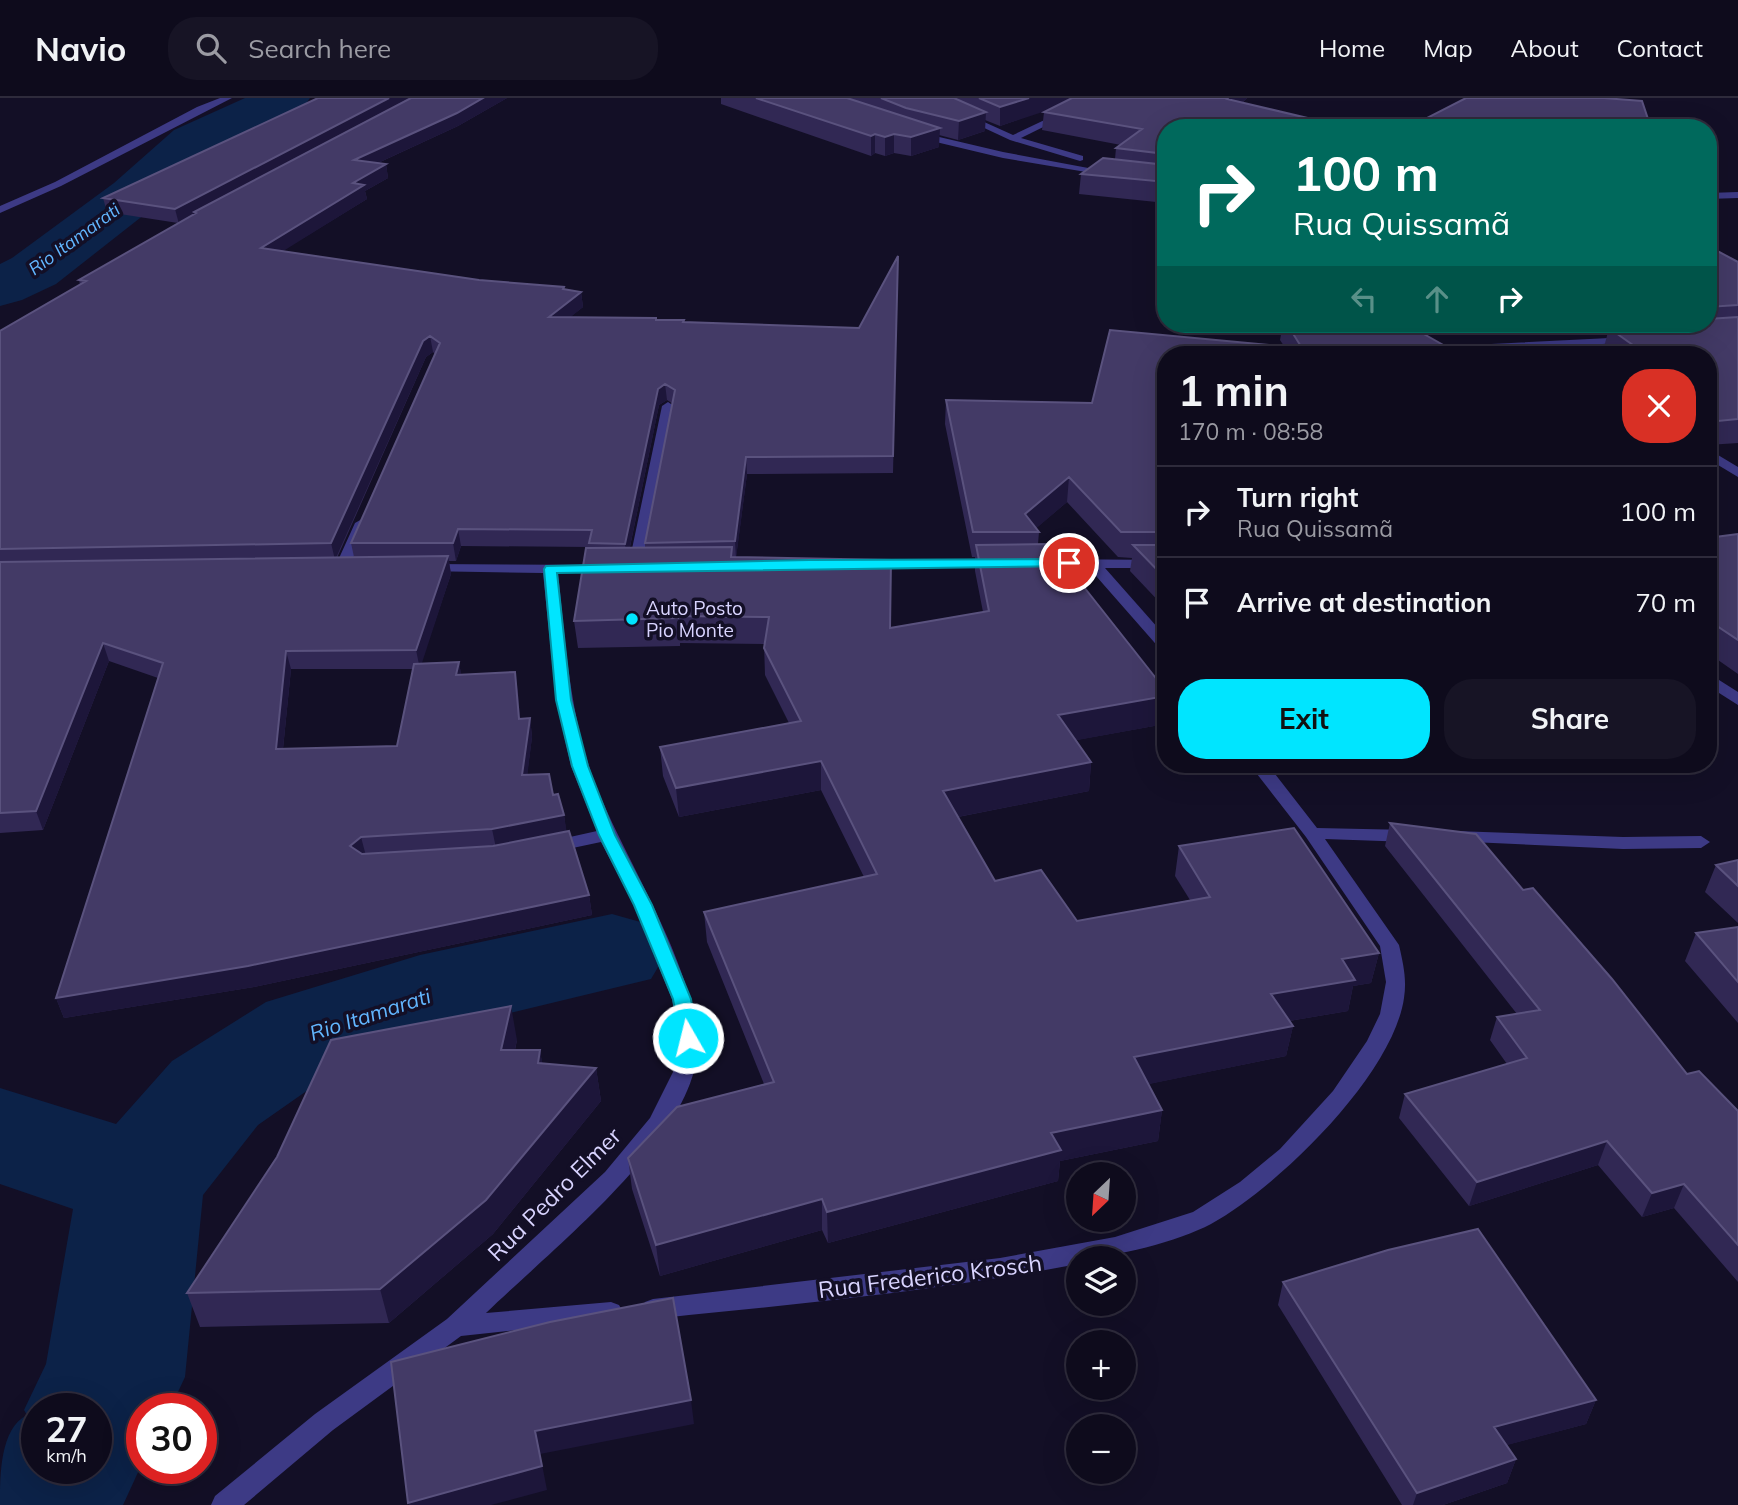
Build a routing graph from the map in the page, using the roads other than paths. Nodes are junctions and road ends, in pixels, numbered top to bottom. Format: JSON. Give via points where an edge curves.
{"nodes":[{"id":1,"x":228,"y":98,"type":"edge"},
{"id":2,"x":924,"y":98,"type":"edge"},
{"id":3,"x":1098,"y":98,"type":"edge"},
{"id":4,"x":912,"y":133,"type":"edge"},
{"id":5,"x":1013,"y":138,"type":"junction"},
{"id":6,"x":1117,"y":166,"type":"edge"},
{"id":7,"x":1124,"y":175,"type":"edge"},
{"id":8,"x":1738,"y":195,"type":"edge"},
{"id":9,"x":1717,"y":196,"type":"edge"},
{"id":10,"x":0,"y":210,"type":"edge"},
{"id":11,"x":1644,"y":339,"type":"edge"},
{"id":12,"x":1550,"y":344,"type":"junction"},
{"id":13,"x":1514,"y":346,"type":"edge"},
{"id":14,"x":1553,"y":346,"type":"edge"},
{"id":15,"x":668,"y":406,"type":"edge"},
{"id":16,"x":1717,"y":459,"type":"edge"},
{"id":17,"x":1738,"y":473,"type":"edge"},
{"id":18,"x":369,"y":506,"type":"edge"},
{"id":19,"x":848,"y":563,"type":"edge"},
{"id":20,"x":1093,"y":563,"type":"junction"},
{"id":21,"x":1157,"y":564,"type":"edge"},
{"id":22,"x":342,"y":567,"type":"edge"},
{"id":23,"x":411,"y":568,"type":"edge"},
{"id":24,"x":550,"y":569,"type":"junction"},
{"id":25,"x":1157,"y":636,"type":"edge"},
{"id":26,"x":1717,"y":685,"type":"edge"},
{"id":27,"x":1738,"y":700,"type":"edge"},
{"id":28,"x":1265,"y":773,"type":"edge"},
{"id":29,"x":1312,"y":833,"type":"junction"},
{"id":30,"x":607,"y":835,"type":"junction"},
{"id":31,"x":1701,"y":842,"type":"dead end"},
{"id":32,"x":530,"y":851,"type":"edge"},
{"id":33,"x":456,"y":1326,"type":"junction"},
{"id":34,"x":224,"y":1505,"type":"edge"}],
"edges":[{"from":1,"to":10,"type":"street"},
{"from":2,"to":5,"type":"street"},
{"from":3,"to":5,"type":"street"},
{"from":4,"to":7,"type":"street","via":[[992,153]]},
{"from":5,"to":6,"type":"street"},
{"from":8,"to":9,"type":"street"},
{"from":11,"to":12,"type":"street"},
{"from":12,"to":13,"type":"street"},
{"from":12,"to":14,"type":"street"},
{"from":15,"to":24,"type":"street","via":[[641,568]]},
{"from":16,"to":17,"type":"street"},
{"from":18,"to":22,"type":"street"},
{"from":19,"to":20,"type":"street"},
{"from":20,"to":21,"type":"street"},
{"from":20,"to":25,"type":"street"},
{"from":23,"to":24,"type":"street"},
{"from":24,"to":30,"type":"street","name":"Rua Pedro Elmer","via":[[564,700],[580,766]]},
{"from":26,"to":27,"type":"street"},
{"from":28,"to":29,"type":"street","name":"Rua Frederico Krosch"},
{"from":29,"to":31,"type":"street"},
{"from":29,"to":33,"type":"street","name":"Rua Frederico Krosch","via":[[1389,945],[1396,965],[1397,995],[1380,1041],[1339,1099],[1271,1171],[1204,1217],[1141,1240],[1048,1261],[741,1301]]},
{"from":30,"to":32,"type":"street"},
{"from":30,"to":33,"type":"street","name":"Rua Pedro Elmer","via":[[643,905],[682,999],[688,1038],[683,1072],[659,1123],[613,1178]]},
{"from":33,"to":34,"type":"street","name":"Rua Pedro Elmer","via":[[324,1422]]}]}
